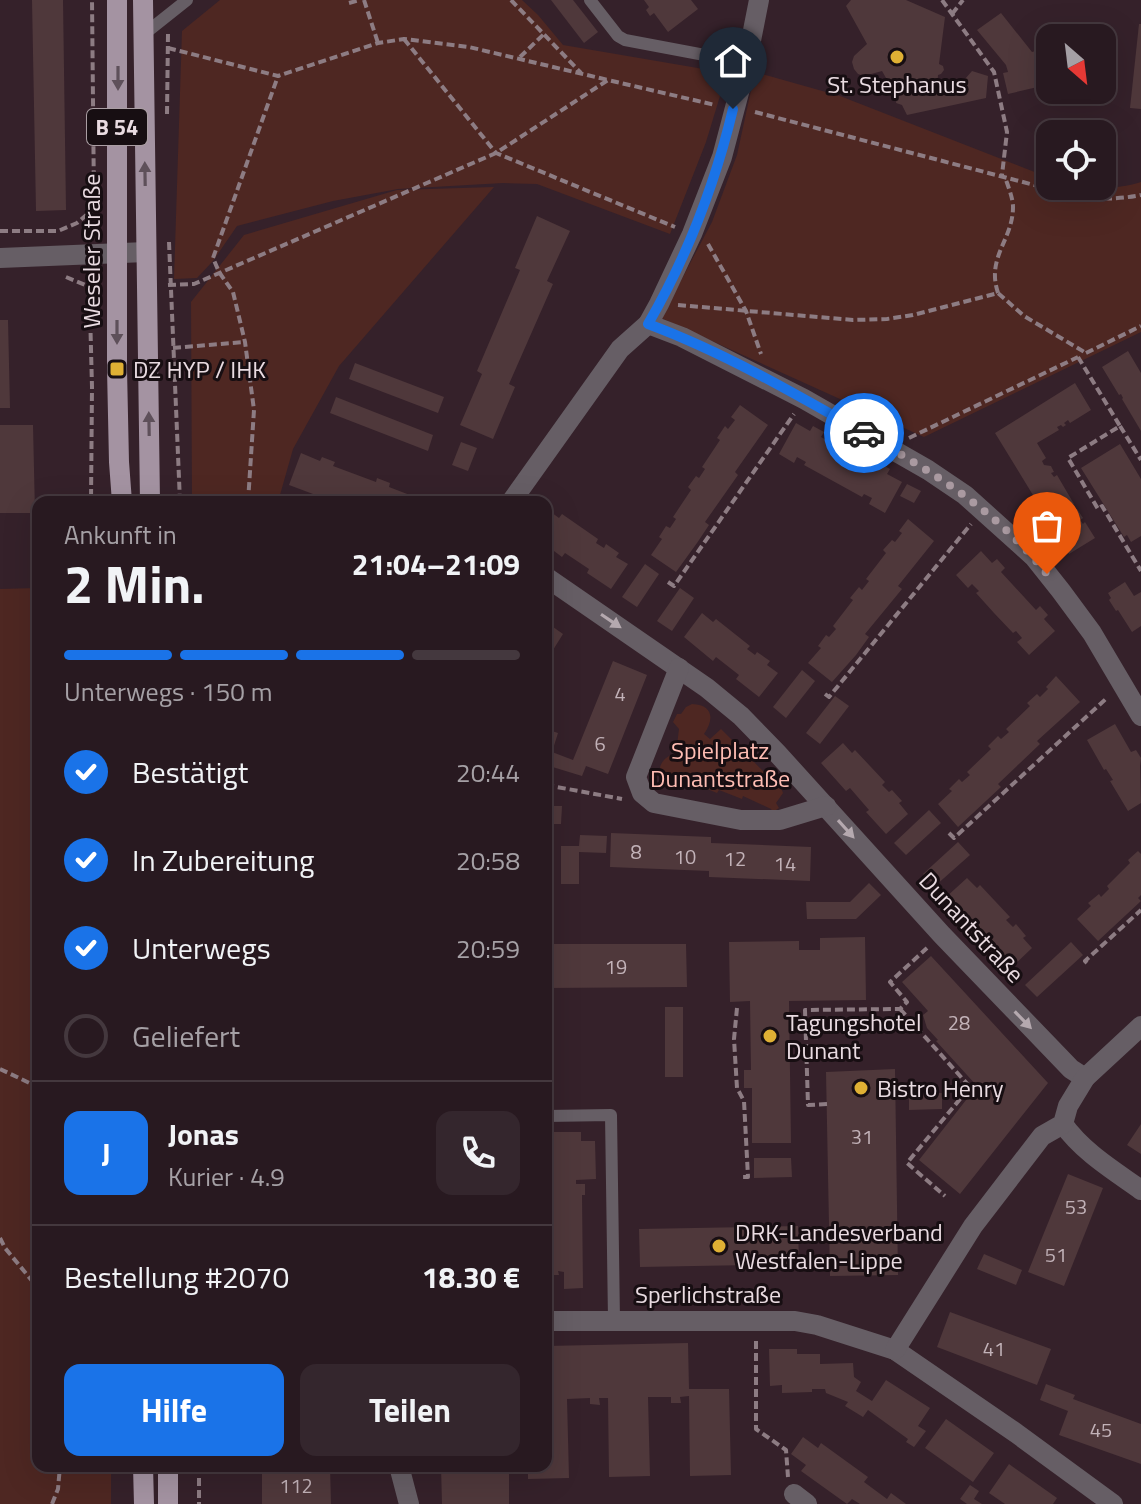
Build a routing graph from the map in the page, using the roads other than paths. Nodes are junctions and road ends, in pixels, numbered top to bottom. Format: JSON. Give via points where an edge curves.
{"nodes":[{"id":1,"x":117,"y":0,"type":"edge"},
{"id":2,"x":143,"y":0,"type":"edge"},
{"id":3,"x":187,"y":0,"type":"edge"},
{"id":4,"x":590,"y":0,"type":"edge"},
{"id":5,"x":759,"y":0,"type":"edge"},
{"id":6,"x":143,"y":35,"type":"junction"},
{"id":7,"x":747,"y":63,"type":"junction"},
{"id":8,"x":146,"y":252,"type":"junction"},
{"id":9,"x":117,"y":254,"type":"junction"},
{"id":10,"x":0,"y":258,"type":"edge"},
{"id":11,"x":648,"y":324,"type":"junction"},
{"id":12,"x":122,"y":496,"type":"edge"},
{"id":13,"x":150,"y":496,"type":"edge"},
{"id":14,"x":515,"y":496,"type":"edge"},
{"id":15,"x":552,"y":581,"type":"edge"},
{"id":16,"x":679,"y":668,"type":"junction"},
{"id":17,"x":1141,"y":716,"type":"edge"},
{"id":18,"x":826,"y":806,"type":"junction"},
{"id":19,"x":1141,"y":1026,"type":"edge"},
{"id":20,"x":1085,"y":1078,"type":"junction"},
{"id":21,"x":552,"y":1116,"type":"edge"},
{"id":22,"x":1063,"y":1124,"type":"junction"},
{"id":23,"x":1141,"y":1190,"type":"edge"},
{"id":24,"x":614,"y":1320,"type":"junction"},
{"id":25,"x":552,"y":1321,"type":"edge"},
{"id":26,"x":895,"y":1350,"type":"junction"},
{"id":27,"x":143,"y":1472,"type":"edge"},
{"id":28,"x":168,"y":1472,"type":"edge"},
{"id":29,"x":401,"y":1472,"type":"edge"},
{"id":30,"x":144,"y":1504,"type":"edge"},
{"id":31,"x":168,"y":1504,"type":"edge"},
{"id":32,"x":409,"y":1504,"type":"edge"},
{"id":33,"x":1113,"y":1504,"type":"edge"}],
"edges":[{"from":1,"to":9,"type":"main road","name":"Weseler Straße","number":"B 54","one_way":true},
{"from":2,"to":6,"type":"main road","number":"B 54"},
{"from":3,"to":6,"type":"lane"},
{"from":4,"to":7,"type":"lane","via":[[625,40]]},
{"from":5,"to":7,"type":"street"},
{"from":8,"to":6,"type":"main road","number":"B 54","one_way":true},
{"from":7,"to":11,"type":"street","via":[[722,157]]},
{"from":8,"to":9,"type":"street"},
{"from":13,"to":8,"type":"main road","number":"B 54","one_way":true},
{"from":9,"to":10,"type":"street"},
{"from":9,"to":12,"type":"main road","name":"Weseler Straße","number":"B 54","one_way":true},
{"from":11,"to":14,"type":"street","via":[[620,349]]},
{"from":11,"to":17,"type":"street","via":[[804,399],[928,470],[983,509],[1061,591]]},
{"from":15,"to":16,"type":"street","name":"Dunantstraße","one_way":true},
{"from":16,"to":18,"type":"street","name":"Dunantstraße","via":[[741,716]]},
{"from":16,"to":18,"type":"street","via":[[636,777],[642,793],[654,803],[741,820],[780,820]]},
{"from":18,"to":20,"type":"street","name":"Dunantstraße","one_way":true,"via":[[942,935]]},
{"from":19,"to":20,"type":"street"},
{"from":20,"to":22,"type":"street"},
{"from":21,"to":24,"type":"lane","via":[[611,1115]]},
{"from":22,"to":23,"type":"street","via":[[1089,1153]]},
{"from":22,"to":26,"type":"street","via":[[1042,1136],[973,1226]]},
{"from":24,"to":25,"type":"street","name":"Sperlichstraße"},
{"from":24,"to":26,"type":"street","name":"Sperlichstraße","via":[[795,1321]]},
{"from":26,"to":33,"type":"street"},
{"from":27,"to":30,"type":"main road"},
{"from":28,"to":31,"type":"main road"},
{"from":29,"to":32,"type":"street"}]}
